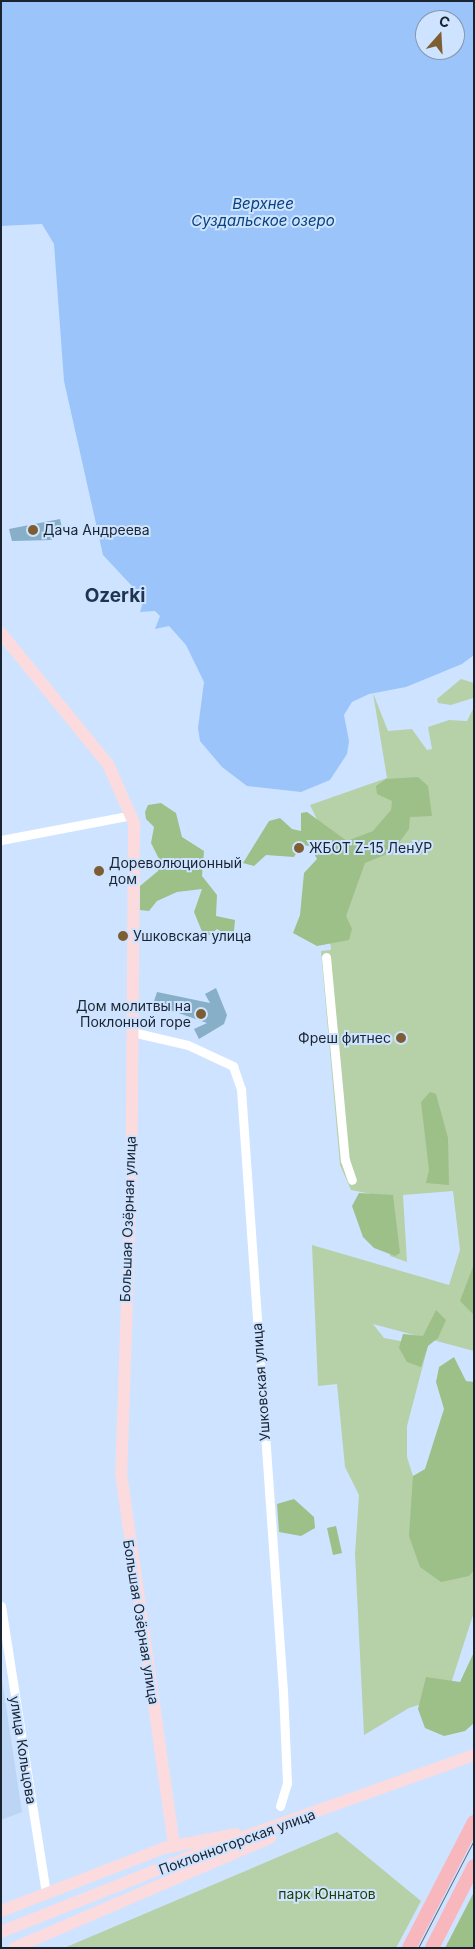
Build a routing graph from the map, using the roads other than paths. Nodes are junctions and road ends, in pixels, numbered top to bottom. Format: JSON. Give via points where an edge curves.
{"nodes":[{"id":1,"x":1,"y":632,"type":"edge"},
{"id":2,"x":132,"y":815,"type":"junction"},
{"id":3,"x":1,"y":840,"type":"edge"},
{"id":4,"x":326,"y":956,"type":"dead end"},
{"id":5,"x":132,"y":1032,"type":"junction"},
{"id":6,"x":352,"y":1180,"type":"dead end"},
{"id":7,"x":1,"y":1606,"type":"edge"},
{"id":8,"x":474,"y":1754,"type":"edge"},
{"id":9,"x":474,"y":1763,"type":"edge"},
{"id":10,"x":280,"y":1806,"type":"dead end"},
{"id":11,"x":474,"y":1822,"type":"edge"},
{"id":12,"x":283,"y":1826,"type":"junction"},
{"id":13,"x":174,"y":1845,"type":"junction"},
{"id":14,"x":474,"y":1866,"type":"edge"},
{"id":15,"x":46,"y":1894,"type":"junction"},
{"id":16,"x":1,"y":1911,"type":"edge"},
{"id":17,"x":1,"y":1932,"type":"edge"},
{"id":18,"x":25,"y":1944,"type":"edge"},
{"id":19,"x":14,"y":1948,"type":"edge"},
{"id":20,"x":409,"y":1948,"type":"edge"},
{"id":21,"x":432,"y":1948,"type":"edge"}],
"edges":[{"from":1,"to":2,"type":"street","name":"Большая Озёрная улица","via":[[108,764]]},
{"from":2,"to":3,"type":"street"},
{"from":2,"to":5,"type":"street","name":"Большая Озёрная улица"},
{"from":4,"to":6,"type":"street","via":[[341,1132]]},
{"from":5,"to":10,"type":"street","name":"Ушковская улица","via":[[188,1045],[233,1066],[241,1089],[283,1691],[287,1783]]},
{"from":5,"to":13,"type":"street","name":"Большая Озёрная улица","via":[[121,1473]]},
{"from":7,"to":15,"type":"street","name":"улица Кольцова"},
{"from":8,"to":12,"type":"street","name":"Поклонногорская улица"},
{"from":9,"to":18,"type":"street","name":"Поклонногорская улица","via":[[467,1762],[283,1832]]},
{"from":11,"to":20,"type":"main road"},
{"from":12,"to":13,"type":"street","name":"Поклонногорская улица"},
{"from":12,"to":17,"type":"street","name":"Поклонногорская улица","via":[[210,1849]]},
{"from":13,"to":15,"type":"street","name":"Поклонногорская улица"},
{"from":14,"to":21,"type":"main road"},
{"from":15,"to":16,"type":"street","name":"Поклонногорская улица"},
{"from":18,"to":19,"type":"street","name":"Поклонногорская улица"}]}
